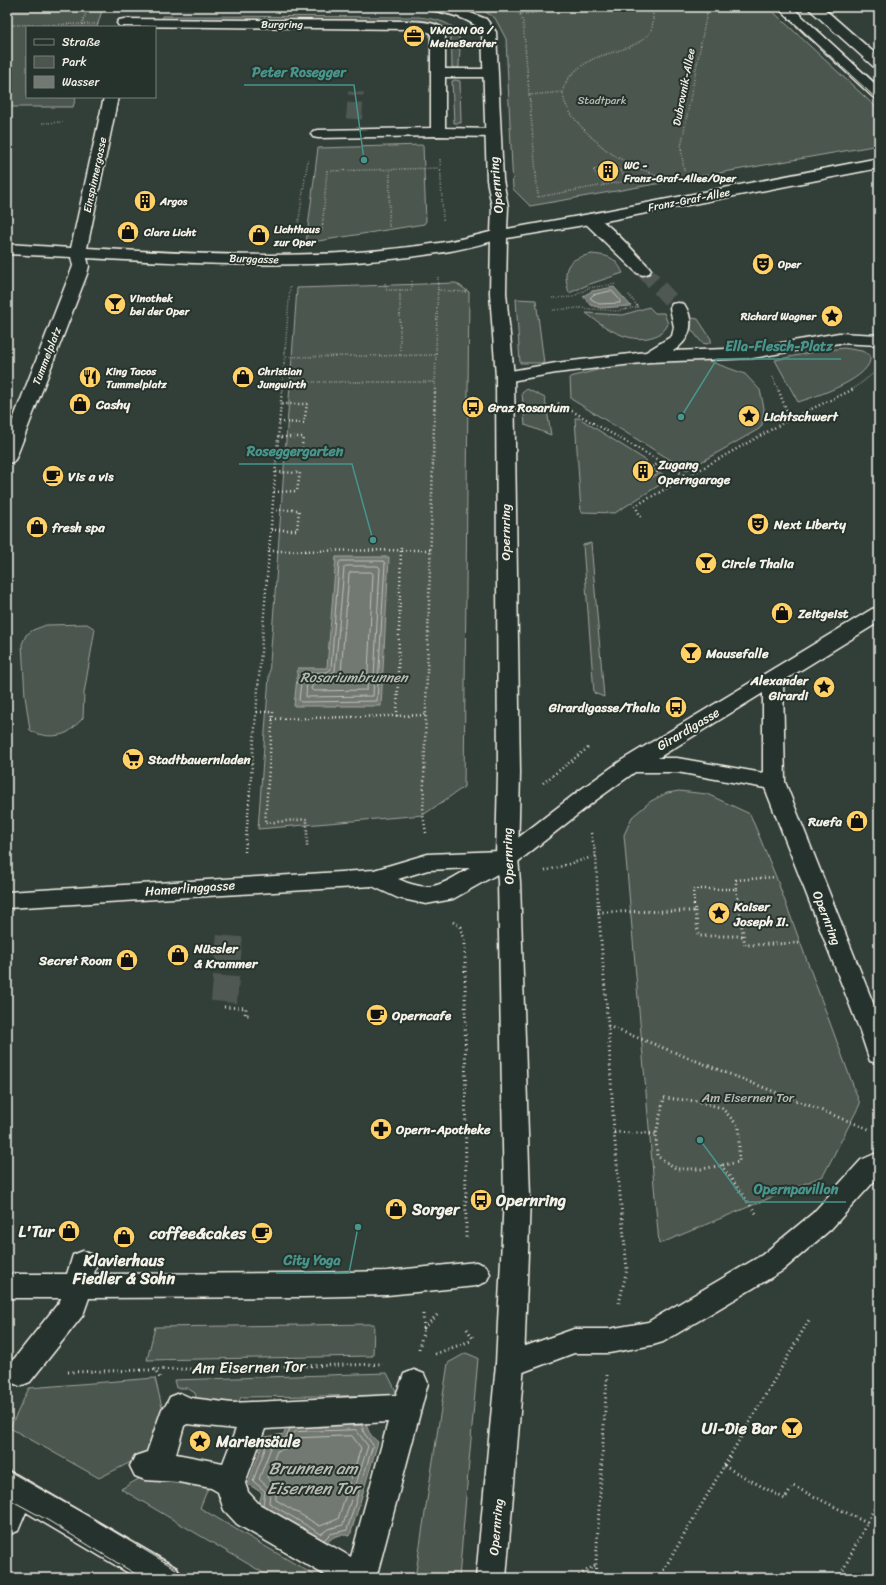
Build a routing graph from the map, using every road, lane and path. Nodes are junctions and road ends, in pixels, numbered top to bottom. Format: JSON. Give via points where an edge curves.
{"nodes":[{"id":1,"x":88,"y":7,"type":"edge"},
{"id":2,"x":437,"y":7,"type":"edge"},
{"id":3,"x":514,"y":7,"type":"edge"},
{"id":4,"x":557,"y":7,"type":"edge"},
{"id":5,"x":652,"y":7,"type":"edge"},
{"id":6,"x":708,"y":7,"type":"edge"},
{"id":7,"x":784,"y":7,"type":"edge"},
{"id":8,"x":814,"y":7,"type":"edge"},
{"id":9,"x":520,"y":14,"type":"junction"},
{"id":10,"x":125,"y":21,"type":"edge"},
{"id":11,"x":7,"y":25,"type":"edge"},
{"id":12,"x":879,"y":64,"type":"edge"},
{"id":13,"x":438,"y":73,"type":"junction"},
{"id":14,"x":490,"y":73,"type":"junction"},
{"id":15,"x":564,"y":92,"type":"junction"},
{"id":16,"x":530,"y":95,"type":"junction"},
{"id":17,"x":879,"y":95,"type":"edge"},
{"id":18,"x":112,"y":98,"type":"edge"},
{"id":19,"x":42,"y":122,"type":"dead end"},
{"id":20,"x":64,"y":122,"type":"dead end"},
{"id":21,"x":438,"y":132,"type":"junction"},
{"id":22,"x":318,"y":134,"type":"dead end"},
{"id":23,"x":493,"y":134,"type":"junction"},
{"id":24,"x":308,"y":155,"type":"dead end"},
{"id":25,"x":879,"y":163,"type":"edge"},
{"id":26,"x":440,"y":168,"type":"junction"},
{"id":27,"x":608,"y":169,"type":"dead end"},
{"id":28,"x":390,"y":170,"type":"junction"},
{"id":29,"x":615,"y":170,"type":"dead end"},
{"id":30,"x":684,"y":171,"type":"dead end"},
{"id":31,"x":601,"y":172,"type":"dead end"},
{"id":32,"x":595,"y":173,"type":"junction"},
{"id":33,"x":657,"y":176,"type":"dead end"},
{"id":34,"x":629,"y":181,"type":"dead end"},
{"id":35,"x":604,"y":185,"type":"dead end"},
{"id":36,"x":538,"y":197,"type":"dead end"},
{"id":37,"x":590,"y":219,"type":"junction"},
{"id":38,"x":443,"y":222,"type":"dead end"},
{"id":39,"x":389,"y":230,"type":"dead end"},
{"id":40,"x":297,"y":234,"type":"dead end"},
{"id":41,"x":321,"y":235,"type":"dead end"},
{"id":42,"x":498,"y":235,"type":"junction"},
{"id":43,"x":7,"y":249,"type":"edge"},
{"id":44,"x":78,"y":252,"type":"junction"},
{"id":45,"x":643,"y":270,"type":"tunnel mouth"},
{"id":46,"x":437,"y":273,"type":"dead end"},
{"id":47,"x":385,"y":278,"type":"dead end"},
{"id":48,"x":412,"y":278,"type":"dead end"},
{"id":49,"x":290,"y":282,"type":"dead end"},
{"id":50,"x":619,"y":283,"type":"dead end"},
{"id":51,"x":400,"y":290,"type":"junction"},
{"id":52,"x":438,"y":290,"type":"junction"},
{"id":53,"x":469,"y":292,"type":"dead end"},
{"id":54,"x":626,"y":292,"type":"dead end"},
{"id":55,"x":552,"y":298,"type":"dead end"},
{"id":56,"x":678,"y":308,"type":"tunnel mouth"},
{"id":57,"x":553,"y":310,"type":"dead end"},
{"id":58,"x":879,"y":340,"type":"edge"},
{"id":59,"x":753,"y":353,"type":"junction"},
{"id":60,"x":400,"y":356,"type":"junction"},
{"id":61,"x":436,"y":356,"type":"junction"},
{"id":62,"x":284,"y":357,"type":"junction"},
{"id":63,"x":650,"y":357,"type":"junction"},
{"id":64,"x":879,"y":369,"type":"edge"},
{"id":65,"x":504,"y":377,"type":"junction"},
{"id":66,"x":282,"y":382,"type":"junction"},
{"id":67,"x":404,"y":382,"type":"junction"},
{"id":68,"x":435,"y":382,"type":"junction"},
{"id":69,"x":404,"y":386,"type":"dead end"},
{"id":70,"x":558,"y":403,"type":"dead end"},
{"id":71,"x":281,"y":404,"type":"junction"},
{"id":72,"x":790,"y":420,"type":"junction"},
{"id":73,"x":279,"y":422,"type":"junction"},
{"id":74,"x":278,"y":437,"type":"junction"},
{"id":75,"x":277,"y":457,"type":"junction"},
{"id":76,"x":7,"y":458,"type":"edge"},
{"id":77,"x":661,"y":462,"type":"junction"},
{"id":78,"x":650,"y":468,"type":"junction"},
{"id":79,"x":645,"y":471,"type":"dead end"},
{"id":80,"x":275,"y":472,"type":"junction"},
{"id":81,"x":655,"y":474,"type":"dead end"},
{"id":82,"x":686,"y":476,"type":"junction"},
{"id":83,"x":274,"y":492,"type":"junction"},
{"id":84,"x":273,"y":510,"type":"junction"},
{"id":85,"x":641,"y":517,"type":"dead end"},
{"id":86,"x":271,"y":530,"type":"junction"},
{"id":87,"x":401,"y":546,"type":"dead end"},
{"id":88,"x":431,"y":550,"type":"junction"},
{"id":89,"x":269,"y":551,"type":"junction"},
{"id":90,"x":401,"y":551,"type":"junction"},
{"id":91,"x":879,"y":613,"type":"edge"},
{"id":92,"x":773,"y":678,"type":"junction"},
{"id":93,"x":257,"y":712,"type":"junction"},
{"id":94,"x":426,"y":715,"type":"junction"},
{"id":95,"x":397,"y":716,"type":"junction"},
{"id":96,"x":272,"y":719,"type":"junction"},
{"id":97,"x":588,"y":748,"type":"dead end"},
{"id":98,"x":630,"y":765,"type":"junction"},
{"id":99,"x":555,"y":773,"type":"dead end"},
{"id":100,"x":774,"y":782,"type":"junction"},
{"id":101,"x":590,"y":826,"type":"dead end"},
{"id":102,"x":426,"y":835,"type":"dead end"},
{"id":103,"x":307,"y":848,"type":"dead end"},
{"id":104,"x":246,"y":852,"type":"dead end"},
{"id":105,"x":596,"y":856,"type":"junction"},
{"id":106,"x":506,"y":858,"type":"junction"},
{"id":107,"x":551,"y":869,"type":"dead end"},
{"id":108,"x":776,"y":877,"type":"dead end"},
{"id":109,"x":374,"y":878,"type":"junction"},
{"id":110,"x":736,"y":889,"type":"junction"},
{"id":111,"x":7,"y":900,"type":"edge"},
{"id":112,"x":695,"y":911,"type":"junction"},
{"id":113,"x":598,"y":912,"type":"junction"},
{"id":114,"x":450,"y":920,"type":"dead end"},
{"id":115,"x":744,"y":936,"type":"junction"},
{"id":116,"x":800,"y":943,"type":"dead end"},
{"id":117,"x":224,"y":1007,"type":"dead end"},
{"id":118,"x":251,"y":1015,"type":"dead end"},
{"id":119,"x":608,"y":1026,"type":"junction"},
{"id":120,"x":879,"y":1054,"type":"edge"},
{"id":121,"x":863,"y":1126,"type":"dead end"},
{"id":122,"x":614,"y":1132,"type":"junction"},
{"id":123,"x":656,"y":1134,"type":"junction"},
{"id":124,"x":879,"y":1163,"type":"edge"},
{"id":125,"x":721,"y":1165,"type":"junction"},
{"id":126,"x":758,"y":1216,"type":"dead end"},
{"id":127,"x":466,"y":1241,"type":"dead end"},
{"id":128,"x":81,"y":1274,"type":"junction"},
{"id":129,"x":476,"y":1274,"type":"dead end"},
{"id":130,"x":7,"y":1286,"type":"edge"},
{"id":131,"x":618,"y":1309,"type":"dead end"},
{"id":132,"x":809,"y":1320,"type":"dead end"},
{"id":133,"x":467,"y":1329,"type":"dead end"},
{"id":134,"x":609,"y":1341,"type":"junction"},
{"id":135,"x":431,"y":1355,"type":"dead end"},
{"id":136,"x":388,"y":1363,"type":"dead end"},
{"id":137,"x":510,"y":1364,"type":"junction"},
{"id":138,"x":20,"y":1373,"type":"joint"},
{"id":139,"x":255,"y":1416,"type":"junction"},
{"id":140,"x":724,"y":1466,"type":"junction"},
{"id":141,"x":230,"y":1483,"type":"junction"},
{"id":142,"x":13,"y":1488,"type":"edge"},
{"id":143,"x":879,"y":1499,"type":"edge"},
{"id":144,"x":7,"y":1521,"type":"edge"},
{"id":145,"x":867,"y":1524,"type":"junction"},
{"id":146,"x":596,"y":1565,"type":"junction"},
{"id":147,"x":166,"y":1578,"type":"edge"},
{"id":148,"x":360,"y":1578,"type":"edge"},
{"id":149,"x":491,"y":1578,"type":"edge"},
{"id":150,"x":575,"y":1578,"type":"edge"},
{"id":151,"x":595,"y":1578,"type":"edge"},
{"id":152,"x":659,"y":1578,"type":"edge"},
{"id":153,"x":839,"y":1578,"type":"edge"}],
"edges":[{"from":1,"to":11,"type":"path","via":[[82,24]]},
{"from":2,"to":14,"type":"street","name":"Opernring","via":[[481,22],[489,32]]},
{"from":3,"to":9,"type":"path"},
{"from":4,"to":9,"type":"path"},
{"from":5,"to":15,"type":"path","via":[[654,24],[648,34],[633,46],[590,61],[571,74]]},
{"from":6,"to":30,"type":"path","name":"Dubrovnik-Allee","via":[[681,147]]},
{"from":7,"to":17,"type":"street"},
{"from":8,"to":12,"type":"street"},
{"from":9,"to":16,"type":"path"},
{"from":10,"to":13,"type":"street","name":"Burgring","via":[[407,25],[430,28],[438,32]]},
{"from":13,"to":14,"type":"street"},
{"from":13,"to":21,"type":"street"},
{"from":14,"to":23,"type":"street","name":"Opernring"},
{"from":15,"to":16,"type":"path"},
{"from":15,"to":33,"type":"path","via":[[567,108],[584,129],[608,151]]},
{"from":16,"to":36,"type":"path"},
{"from":18,"to":44,"type":"street","name":"Einspinnergasse"},
{"from":19,"to":20,"type":"path"},
{"from":21,"to":22,"type":"street","via":[[354,126]]},
{"from":21,"to":23,"type":"street"},
{"from":21,"to":26,"type":"path"},
{"from":23,"to":42,"type":"street","name":"Opernring","via":[[495,180],[500,207]]},
{"from":24,"to":40,"type":"path"},
{"from":25,"to":37,"type":"street","name":"Franz-Graf-Allee"},
{"from":26,"to":28,"type":"path"},
{"from":26,"to":38,"type":"path"},
{"from":27,"to":32,"type":"path","via":[[607,167],[593,170]]},
{"from":28,"to":39,"type":"path"},
{"from":28,"to":41,"type":"path","via":[[327,171]]},
{"from":29,"to":34,"type":"path","via":[[619,169]]},
{"from":31,"to":32,"type":"path"},
{"from":32,"to":35,"type":"path"},
{"from":37,"to":42,"type":"street","name":"Franz-Graf-Allee"},
{"from":37,"to":45,"type":"street"},
{"from":42,"to":44,"type":"street","name":"Burggasse","via":[[439,248],[345,258],[292,260]]},
{"from":42,"to":65,"type":"street","name":"Opernring","via":[[498,293]]},
{"from":43,"to":44,"type":"street","name":"Burggasse"},
{"from":44,"to":76,"type":"street","name":"Tummelplatz","via":[[81,266],[79,274]]},
{"from":46,"to":52,"type":"path"},
{"from":47,"to":51,"type":"path","via":[[386,290]]},
{"from":48,"to":51,"type":"path","via":[[412,290]]},
{"from":49,"to":62,"type":"path"},
{"from":50,"to":55,"type":"path","via":[[588,288],[573,297]]},
{"from":51,"to":60,"type":"path"},
{"from":52,"to":53,"type":"path"},
{"from":52,"to":61,"type":"path"},
{"from":54,"to":57,"type":"path","via":[[638,307],[624,312],[599,312],[581,308]]},
{"from":56,"to":63,"type":"street","via":[[684,328],[679,340]]},
{"from":58,"to":59,"type":"street","via":[[839,338]]},
{"from":59,"to":63,"type":"street"},
{"from":59,"to":72,"type":"path","via":[[774,378]]},
{"from":60,"to":61,"type":"path"},
{"from":60,"to":62,"type":"path"},
{"from":61,"to":68,"type":"path"},
{"from":62,"to":66,"type":"path"},
{"from":63,"to":65,"type":"street"},
{"from":64,"to":72,"type":"path","via":[[854,389]]},
{"from":65,"to":106,"type":"street","name":"Opernring","via":[[509,773]]},
{"from":66,"to":67,"type":"path"},
{"from":66,"to":71,"type":"path"},
{"from":67,"to":68,"type":"path"},
{"from":67,"to":69,"type":"path"},
{"from":68,"to":88,"type":"path"},
{"from":70,"to":77,"type":"path"},
{"from":71,"to":73,"type":"path"},
{"from":71,"to":73,"type":"path","via":[[307,404],[304,423]]},
{"from":72,"to":82,"type":"path"},
{"from":73,"to":74,"type":"path"},
{"from":74,"to":75,"type":"path"},
{"from":74,"to":75,"type":"path","via":[[303,437],[301,456]]},
{"from":75,"to":80,"type":"path"},
{"from":77,"to":78,"type":"path"},
{"from":77,"to":82,"type":"path"},
{"from":78,"to":79,"type":"path"},
{"from":78,"to":81,"type":"path","via":[[657,472]]},
{"from":80,"to":83,"type":"path"},
{"from":80,"to":83,"type":"path","via":[[300,473],[297,491]]},
{"from":82,"to":85,"type":"path","via":[[635,506]]},
{"from":83,"to":84,"type":"path"},
{"from":84,"to":86,"type":"path"},
{"from":84,"to":86,"type":"path","via":[[299,510],[297,530]]},
{"from":86,"to":89,"type":"path"},
{"from":87,"to":90,"type":"path"},
{"from":88,"to":90,"type":"path"},
{"from":88,"to":94,"type":"path"},
{"from":89,"to":90,"type":"path"},
{"from":89,"to":93,"type":"path"},
{"from":90,"to":95,"type":"path"},
{"from":91,"to":92,"type":"street","name":"Girardigasse"},
{"from":92,"to":98,"type":"street","name":"Girardigasse"},
{"from":92,"to":100,"type":"street","name":"Opernring"},
{"from":93,"to":96,"type":"path","via":[[272,712]]},
{"from":93,"to":104,"type":"path"},
{"from":94,"to":95,"type":"path"},
{"from":94,"to":102,"type":"path","via":[[423,815]]},
{"from":95,"to":96,"type":"path"},
{"from":96,"to":103,"type":"path","via":[[265,823],[307,819]]},
{"from":97,"to":99,"type":"path"},
{"from":98,"to":100,"type":"street","via":[[677,765]]},
{"from":98,"to":106,"type":"street","name":"Girardigasse"},
{"from":100,"to":120,"type":"street","name":"Opernring"},
{"from":101,"to":105,"type":"path"},
{"from":105,"to":107,"type":"path"},
{"from":105,"to":113,"type":"path"},
{"from":106,"to":109,"type":"street","name":"Hamerlinggasse","via":[[428,862]]},
{"from":106,"to":109,"type":"street","name":"Hamerlinggasse","via":[[445,893],[426,896],[406,892]]},
{"from":106,"to":137,"type":"street","name":"Opernring","via":[[509,882],[517,1197]]},
{"from":108,"to":110,"type":"path","via":[[736,880]]},
{"from":109,"to":111,"type":"street","name":"Hamerlinggasse"},
{"from":110,"to":112,"type":"path","via":[[692,889]]},
{"from":110,"to":115,"type":"path"},
{"from":112,"to":113,"type":"path"},
{"from":112,"to":115,"type":"path","via":[[699,936]]},
{"from":113,"to":119,"type":"path"},
{"from":114,"to":127,"type":"path","via":[[462,927],[465,944]]},
{"from":115,"to":116,"type":"path","via":[[745,945]]},
{"from":117,"to":118,"type":"path","via":[[246,1008],[245,1015]]},
{"from":119,"to":121,"type":"path"},
{"from":119,"to":122,"type":"path"},
{"from":122,"to":123,"type":"path"},
{"from":122,"to":131,"type":"path","via":[[627,1269]]},
{"from":123,"to":125,"type":"path","via":[[657,1156],[677,1169],[702,1169]]},
{"from":123,"to":125,"type":"path","via":[[664,1098],[697,1101],[722,1108],[739,1127],[739,1162]]},
{"from":124,"to":134,"type":"street","via":[[870,1168],[822,1222],[772,1263],[654,1333]]},
{"from":125,"to":126,"type":"path"},
{"from":128,"to":129,"type":"street","via":[[297,1285],[387,1282]]},
{"from":128,"to":130,"type":"street"},
{"from":128,"to":138,"type":"street","via":[[73,1306]]},
{"from":132,"to":140,"type":"path"},
{"from":133,"to":135,"type":"path","via":[[474,1340]]},
{"from":134,"to":137,"type":"street","via":[[574,1341]]},
{"from":134,"to":146,"type":"path"},
{"from":136,"to":138,"type":"path","name":"Am Eisernen Tor"},
{"from":137,"to":149,"type":"street","name":"Opernring"},
{"from":139,"to":141,"type":"street"},
{"from":139,"to":141,"type":"street","via":[[232,1416],[181,1408],[172,1418],[151,1466],[217,1475]]},
{"from":139,"to":148,"type":"street","via":[[410,1395]]},
{"from":140,"to":145,"type":"path","via":[[785,1499],[793,1486]]},
{"from":140,"to":152,"type":"path"},
{"from":141,"to":148,"type":"street","via":[[235,1500],[248,1514]]},
{"from":142,"to":144,"type":"street"},
{"from":142,"to":147,"type":"street"},
{"from":143,"to":145,"type":"path"},
{"from":145,"to":153,"type":"path"},
{"from":146,"to":150,"type":"path"},
{"from":146,"to":151,"type":"path"}]}
